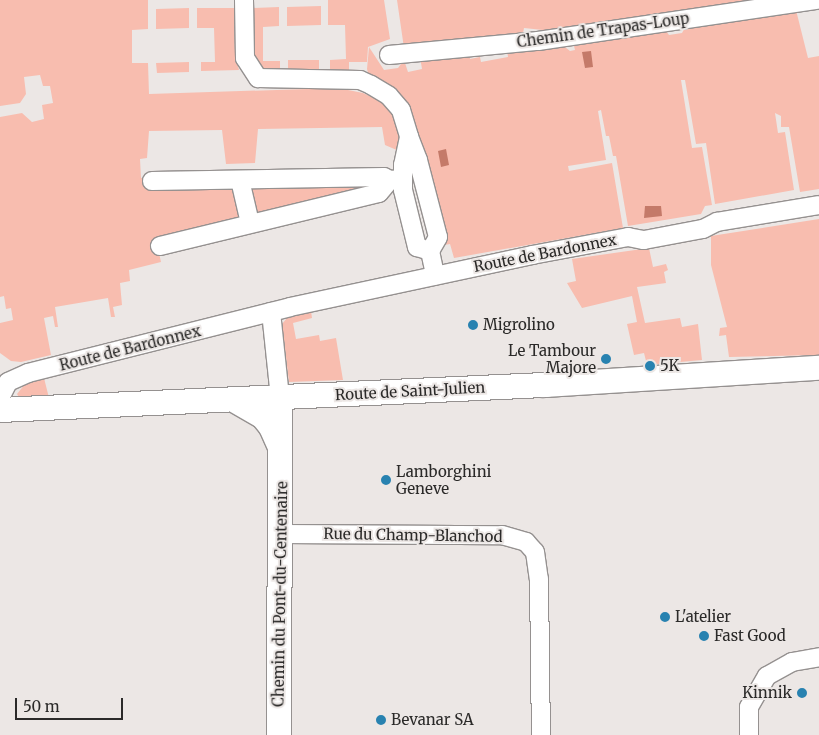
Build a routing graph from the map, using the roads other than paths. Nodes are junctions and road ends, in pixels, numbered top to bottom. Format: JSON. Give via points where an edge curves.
{"nodes":[{"id":1,"x":244,"y":0,"type":"edge"},
{"id":2,"x":817,"y":0,"type":"edge"},
{"id":3,"x":389,"y":55,"type":"dead end"},
{"id":4,"x":409,"y":137,"type":"junction"},
{"id":5,"x":240,"y":180,"type":"junction"},
{"id":6,"x":396,"y":180,"type":"junction"},
{"id":7,"x":152,"y":181,"type":"dead end"},
{"id":8,"x":819,"y":206,"type":"edge"},
{"id":9,"x":250,"y":223,"type":"junction"},
{"id":10,"x":160,"y":246,"type":"dead end"},
{"id":11,"x":423,"y":249,"type":"junction"},
{"id":12,"x":435,"y":275,"type":"junction"},
{"id":13,"x":271,"y":312,"type":"junction"},
{"id":14,"x":819,"y":368,"type":"edge"},
{"id":15,"x":3,"y":385,"type":"edge"},
{"id":16,"x":280,"y":397,"type":"junction"},
{"id":17,"x":234,"y":400,"type":"junction"},
{"id":18,"x":0,"y":410,"type":"edge"},
{"id":19,"x":282,"y":452,"type":"junction"},
{"id":20,"x":282,"y":534,"type":"junction"},
{"id":21,"x":819,"y":657,"type":"edge"},
{"id":22,"x":279,"y":735,"type":"edge"},
{"id":23,"x":541,"y":735,"type":"edge"},
{"id":24,"x":749,"y":735,"type":"edge"}],
"edges":[{"from":1,"to":4,"type":"street","via":[[245,58],[258,78],[360,80],[371,84],[395,102],[406,118]]},
{"from":2,"to":3,"type":"street","name":"Chemin de Trapas-Loup","via":[[538,41]]},
{"from":4,"to":6,"type":"street"},
{"from":4,"to":11,"type":"street","via":[[438,237]]},
{"from":5,"to":6,"type":"street","via":[[384,177]]},
{"from":5,"to":7,"type":"street"},
{"from":5,"to":9,"type":"street"},
{"from":6,"to":9,"type":"street","via":[[379,193]]},
{"from":6,"to":11,"type":"street"},
{"from":8,"to":12,"type":"street","name":"Route de Bardonnex","via":[[717,222],[704,229],[644,240],[628,237]]},
{"from":9,"to":10,"type":"street"},
{"from":11,"to":12,"type":"street"},
{"from":12,"to":13,"type":"street","name":"Route de Bardonnex"},
{"from":13,"to":15,"type":"street","name":"Route de Bardonnex","via":[[28,373]]},
{"from":13,"to":16,"type":"street"},
{"from":14,"to":16,"type":"main road","name":"Route de Saint-Julien"},
{"from":16,"to":17,"type":"main road","name":"Route de Saint-Julien"},
{"from":16,"to":19,"type":"main road","name":"Chemin du Pont-du-Centenaire"},
{"from":17,"to":18,"type":"main road","name":"Route de Saint-Julien"},
{"from":17,"to":19,"type":"main road","name":"Chemin du Pont-du-Centenaire","via":[[263,417]]},
{"from":19,"to":20,"type":"main road","name":"Chemin du Pont-du-Centenaire"},
{"from":20,"to":22,"type":"main road","name":"Chemin du Pont-du-Centenaire"},
{"from":20,"to":23,"type":"street","name":"Rue du Champ-Blanchod","via":[[502,535],[516,537],[531,546],[536,552],[539,579]]},
{"from":21,"to":24,"type":"street","via":[[792,662],[767,676],[749,707]]}]}
